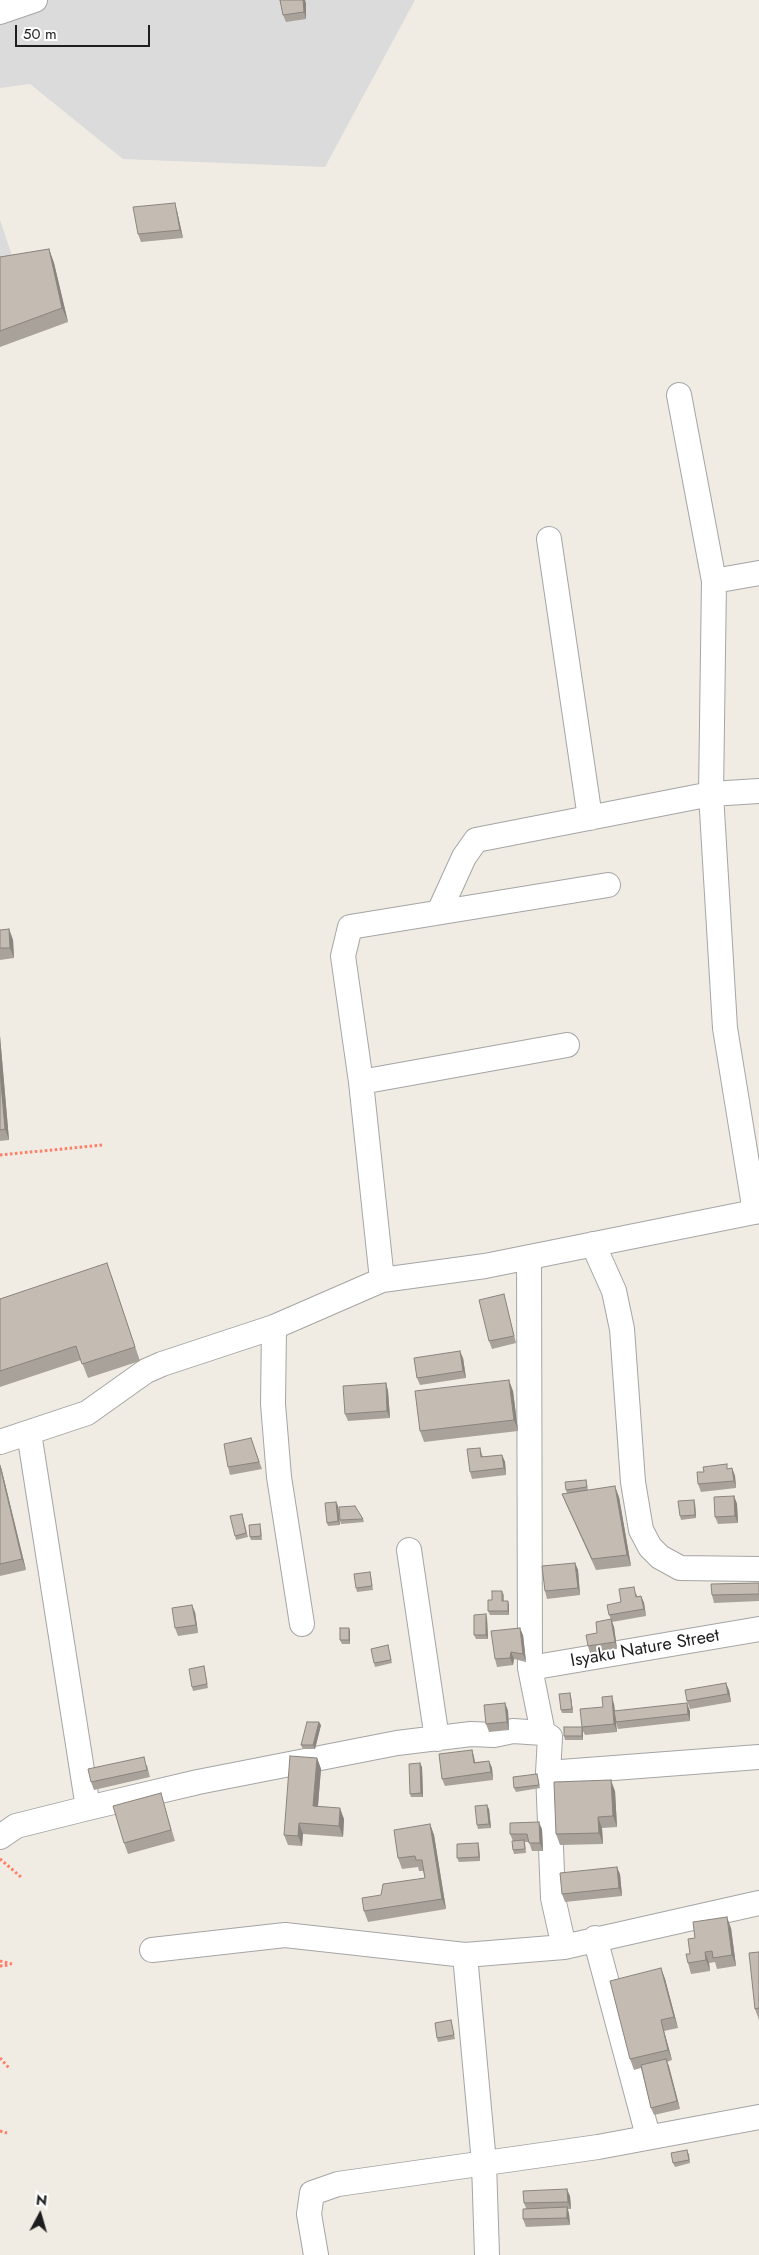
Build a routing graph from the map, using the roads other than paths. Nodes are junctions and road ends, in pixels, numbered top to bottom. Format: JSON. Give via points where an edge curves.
{"nodes":[{"id":1,"x":35,"y":0,"type":"edge"},
{"id":2,"x":0,"y":12,"type":"edge"},
{"id":3,"x":679,"y":395,"type":"dead end"},
{"id":4,"x":549,"y":539,"type":"dead end"},
{"id":5,"x":759,"y":573,"type":"edge"},
{"id":6,"x":714,"y":581,"type":"junction"},
{"id":7,"x":759,"y":791,"type":"edge"},
{"id":8,"x":711,"y":794,"type":"junction"},
{"id":9,"x":590,"y":818,"type":"junction"},
{"id":10,"x":608,"y":885,"type":"dead end"},
{"id":11,"x":439,"y":912,"type":"junction"},
{"id":12,"x":567,"y":1045,"type":"dead end"},
{"id":13,"x":361,"y":1082,"type":"junction"},
{"id":14,"x":757,"y":1212,"type":"edge"},
{"id":15,"x":593,"y":1244,"type":"junction"},
{"id":16,"x":529,"y":1257,"type":"junction"},
{"id":17,"x":382,"y":1280,"type":"junction"},
{"id":18,"x":274,"y":1327,"type":"junction"},
{"id":19,"x":29,"y":1433,"type":"junction"},
{"id":20,"x":0,"y":1442,"type":"edge"},
{"id":21,"x":409,"y":1550,"type":"dead end"},
{"id":22,"x":759,"y":1569,"type":"edge"},
{"id":23,"x":302,"y":1624,"type":"dead end"},
{"id":24,"x":759,"y":1629,"type":"edge"},
{"id":25,"x":530,"y":1668,"type":"junction"},
{"id":26,"x":543,"y":1733,"type":"junction"},
{"id":27,"x":437,"y":1738,"type":"junction"},
{"id":28,"x":759,"y":1757,"type":"edge"},
{"id":29,"x":548,"y":1773,"type":"junction"},
{"id":30,"x":88,"y":1808,"type":"junction"},
{"id":31,"x":0,"y":1837,"type":"edge"},
{"id":32,"x":759,"y":1903,"type":"edge"},
{"id":33,"x":595,"y":1938,"type":"junction"},
{"id":34,"x":564,"y":1947,"type":"junction"},
{"id":35,"x":152,"y":1950,"type":"dead end"},
{"id":36,"x":465,"y":1955,"type":"junction"},
{"id":37,"x":759,"y":2117,"type":"edge"},
{"id":38,"x":648,"y":2136,"type":"junction"},
{"id":39,"x":484,"y":2164,"type":"junction"},
{"id":40,"x":316,"y":2255,"type":"edge"},
{"id":41,"x":488,"y":2255,"type":"edge"}],
"edges":[{"from":1,"to":2,"type":"street"},
{"from":3,"to":6,"type":"street"},
{"from":4,"to":9,"type":"street"},
{"from":5,"to":6,"type":"street"},
{"from":6,"to":8,"type":"street"},
{"from":7,"to":8,"type":"street"},
{"from":8,"to":9,"type":"street"},
{"from":8,"to":14,"type":"street","via":[[726,1028]]},
{"from":9,"to":11,"type":"street","via":[[476,840],[464,857]]},
{"from":10,"to":11,"type":"street"},
{"from":11,"to":13,"type":"street","via":[[350,927],[343,956]]},
{"from":12,"to":13,"type":"street"},
{"from":13,"to":17,"type":"street"},
{"from":14,"to":15,"type":"street"},
{"from":15,"to":16,"type":"street"},
{"from":15,"to":22,"type":"street","via":[[614,1291],[622,1329],[633,1482],[641,1530],[660,1557],[680,1568]]},
{"from":16,"to":17,"type":"street"},
{"from":16,"to":25,"type":"street"},
{"from":17,"to":18,"type":"street"},
{"from":18,"to":19,"type":"street","via":[[162,1364],[146,1371],[87,1414]]},
{"from":18,"to":23,"type":"street","via":[[273,1404],[279,1477]]},
{"from":19,"to":20,"type":"street"},
{"from":19,"to":30,"type":"street"},
{"from":21,"to":27,"type":"street"},
{"from":24,"to":25,"type":"street","name":"Isyaku Nature Street"},
{"from":25,"to":26,"type":"street"},
{"from":26,"to":27,"type":"street","via":[[513,1731]]},
{"from":26,"to":29,"type":"street","via":[[550,1737]]},
{"from":27,"to":30,"type":"street","via":[[208,1780]]},
{"from":28,"to":29,"type":"street"},
{"from":29,"to":34,"type":"street","via":[[553,1898]]},
{"from":30,"to":31,"type":"street","via":[[16,1826]]},
{"from":32,"to":33,"type":"street"},
{"from":33,"to":34,"type":"street"},
{"from":33,"to":38,"type":"street"},
{"from":34,"to":36,"type":"street"},
{"from":35,"to":36,"type":"street","via":[[285,1935]]},
{"from":36,"to":39,"type":"street"},
{"from":37,"to":38,"type":"street"},
{"from":38,"to":39,"type":"street"},
{"from":39,"to":40,"type":"street","via":[[338,2184],[312,2193],[309,2214]]},
{"from":39,"to":41,"type":"street"}]}
